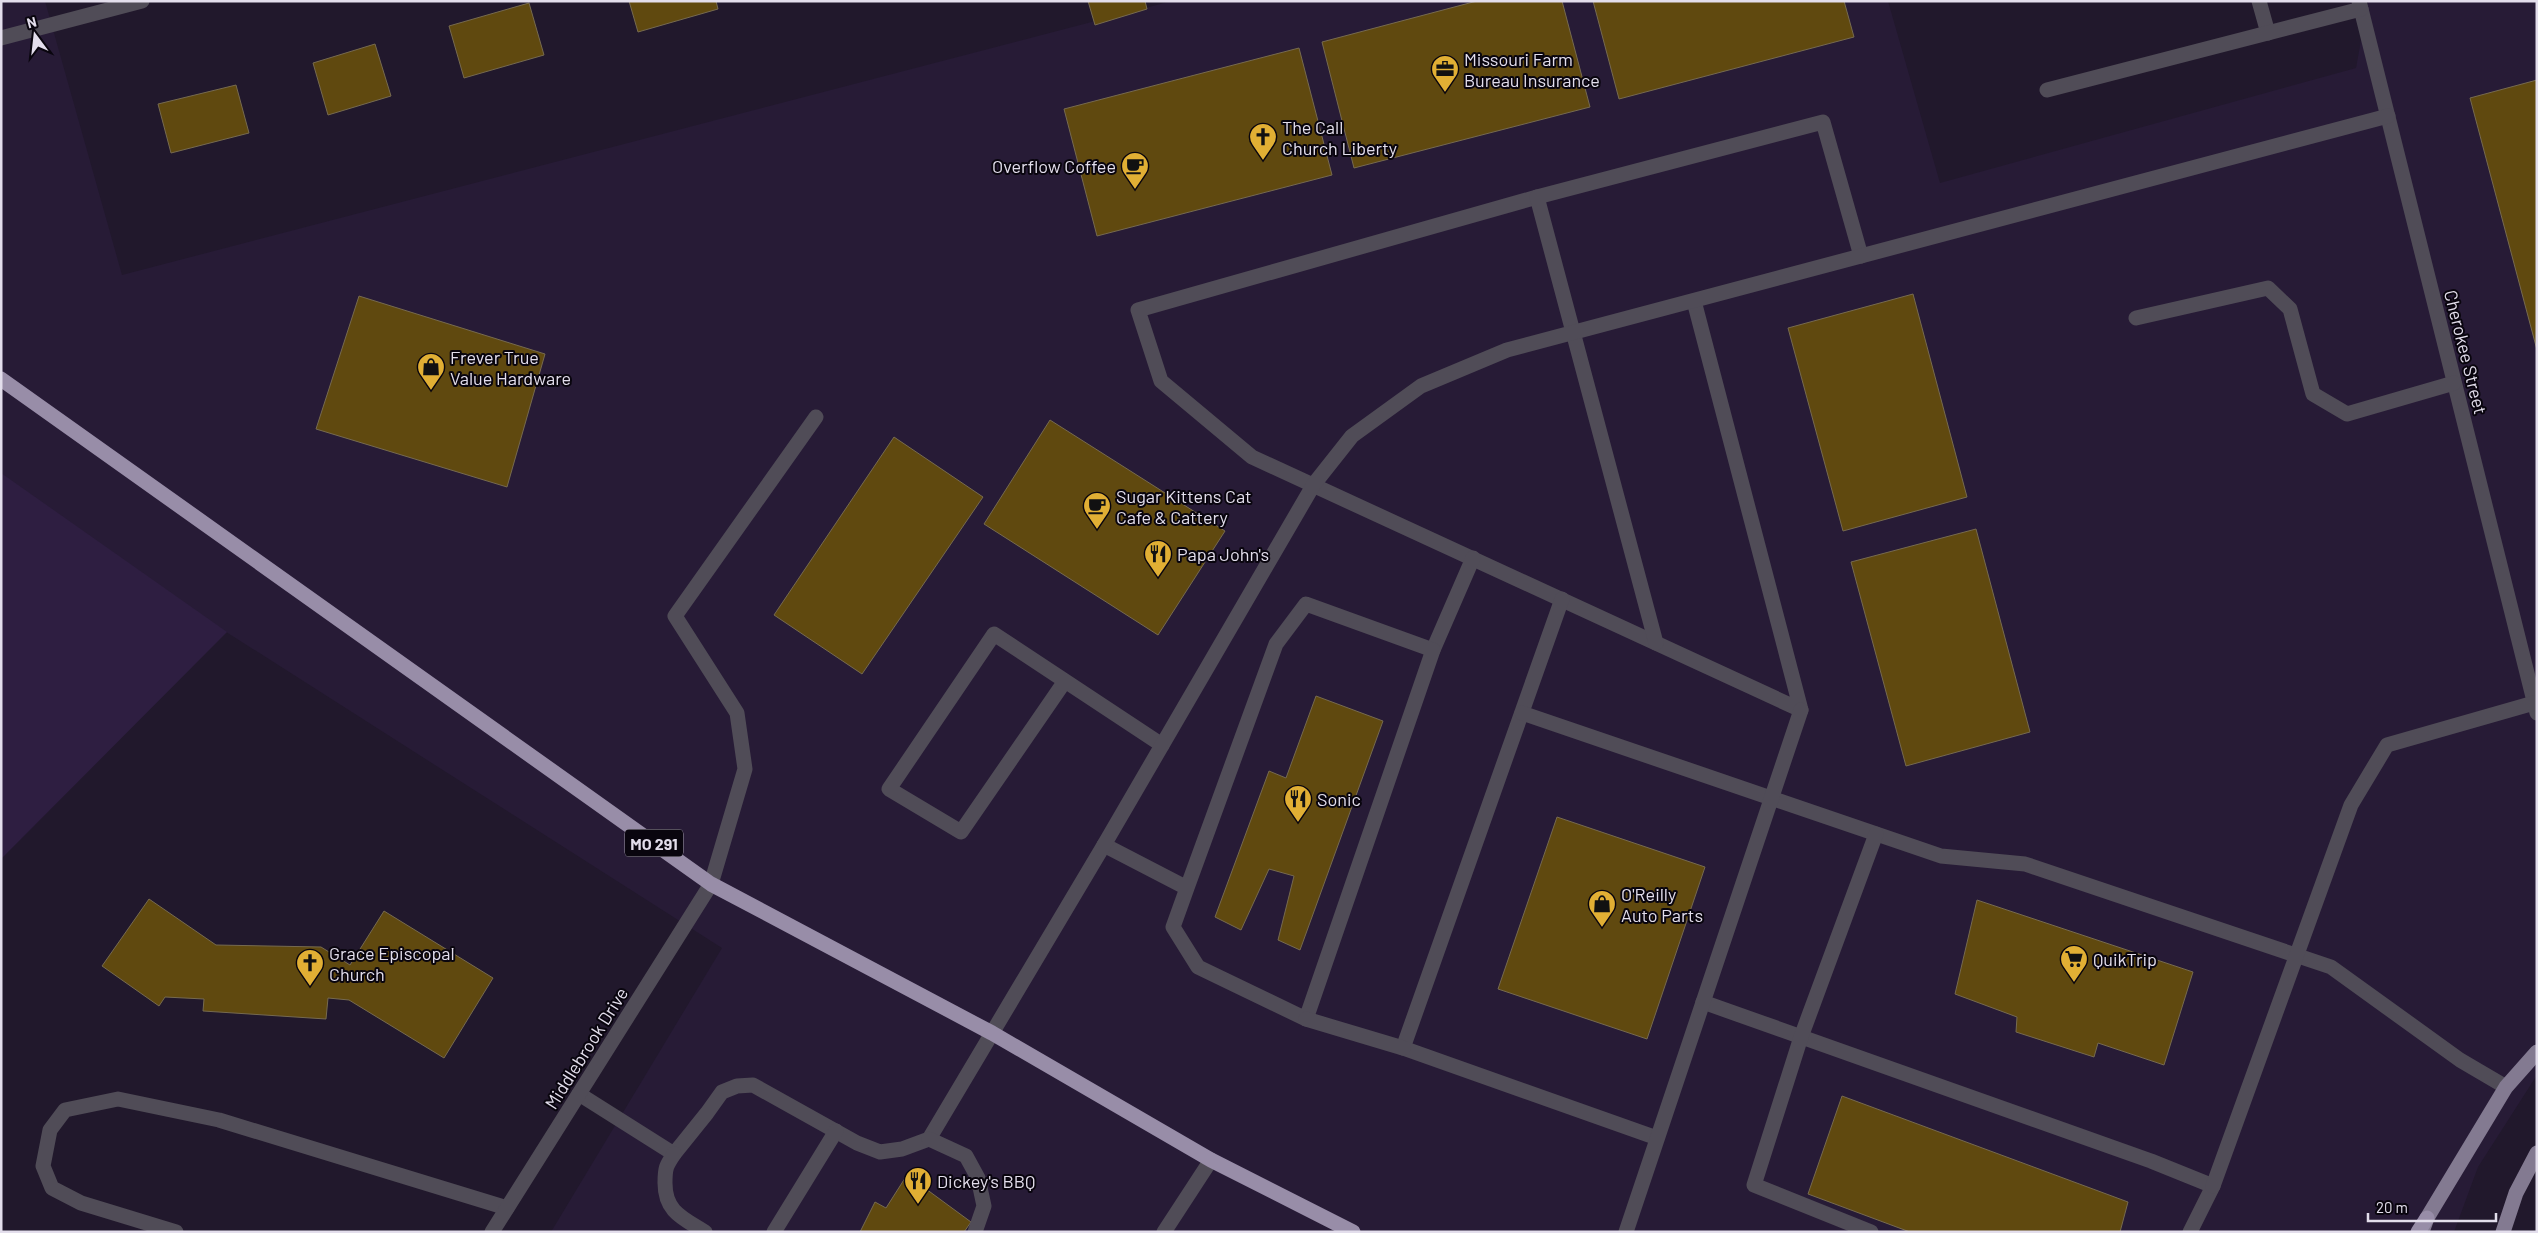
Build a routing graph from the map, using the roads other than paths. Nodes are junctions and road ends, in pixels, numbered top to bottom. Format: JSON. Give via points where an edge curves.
{"nodes":[{"id":1,"x":142,"y":1,"type":"edge"},
{"id":2,"x":2259,"y":1,"type":"edge"},
{"id":3,"x":2360,"y":5,"type":"edge"},
{"id":4,"x":2268,"y":33,"type":"junction"},
{"id":5,"x":1,"y":38,"type":"edge"},
{"id":6,"x":2047,"y":90,"type":"dead end"},
{"id":7,"x":2388,"y":116,"type":"junction"},
{"id":8,"x":1537,"y":197,"type":"junction"},
{"id":9,"x":1861,"y":256,"type":"junction"},
{"id":10,"x":1694,"y":301,"type":"junction"},
{"id":11,"x":2136,"y":318,"type":"dead end"},
{"id":12,"x":1573,"y":332,"type":"junction"},
{"id":13,"x":1,"y":379,"type":"edge"},
{"id":14,"x":2454,"y":383,"type":"junction"},
{"id":15,"x":816,"y":417,"type":"dead end"},
{"id":16,"x":1314,"y":484,"type":"junction"},
{"id":17,"x":1474,"y":558,"type":"junction"},
{"id":18,"x":1562,"y":599,"type":"junction"},
{"id":19,"x":1656,"y":642,"type":"junction"},
{"id":20,"x":1433,"y":650,"type":"junction"},
{"id":21,"x":1065,"y":681,"type":"junction"},
{"id":22,"x":2536,"y":708,"type":"edge"},
{"id":23,"x":1801,"y":710,"type":"junction"},
{"id":24,"x":1522,"y":713,"type":"junction"},
{"id":25,"x":1162,"y":746,"type":"junction"},
{"id":26,"x":1772,"y":798,"type":"junction"},
{"id":27,"x":1876,"y":834,"type":"junction"},
{"id":28,"x":1104,"y":845,"type":"junction"},
{"id":29,"x":711,"y":884,"type":"junction"},
{"id":30,"x":1187,"y":888,"type":"junction"},
{"id":31,"x":2295,"y":954,"type":"junction"},
{"id":32,"x":1703,"y":1002,"type":"junction"},
{"id":33,"x":1306,"y":1019,"type":"junction"},
{"id":34,"x":992,"y":1033,"type":"junction"},
{"id":35,"x":1802,"y":1037,"type":"junction"},
{"id":36,"x":1403,"y":1048,"type":"junction"},
{"id":37,"x":2537,"y":1052,"type":"edge"},
{"id":38,"x":2506,"y":1087,"type":"junction"},
{"id":39,"x":579,"y":1094,"type":"junction"},
{"id":40,"x":836,"y":1131,"type":"junction"},
{"id":41,"x":1657,"y":1138,"type":"junction"},
{"id":42,"x":929,"y":1139,"type":"junction"},
{"id":43,"x":2537,"y":1153,"type":"edge"},
{"id":44,"x":674,"y":1154,"type":"junction"},
{"id":45,"x":1210,"y":1160,"type":"junction"},
{"id":46,"x":2213,"y":1186,"type":"junction"},
{"id":47,"x":507,"y":1208,"type":"junction"},
{"id":48,"x":2425,"y":1225,"type":"edge"},
{"id":49,"x":176,"y":1232,"type":"edge"},
{"id":50,"x":492,"y":1232,"type":"edge"},
{"id":51,"x":705,"y":1232,"type":"edge"},
{"id":52,"x":774,"y":1232,"type":"edge"},
{"id":53,"x":974,"y":1232,"type":"edge"},
{"id":54,"x":1164,"y":1232,"type":"edge"},
{"id":55,"x":1353,"y":1232,"type":"edge"},
{"id":56,"x":1626,"y":1232,"type":"edge"},
{"id":57,"x":1871,"y":1232,"type":"edge"},
{"id":58,"x":2190,"y":1232,"type":"edge"},
{"id":59,"x":2418,"y":1232,"type":"edge"},
{"id":60,"x":2503,"y":1232,"type":"edge"}],
"edges":[{"from":1,"to":5,"type":"street"},
{"from":2,"to":4,"type":"street"},
{"from":3,"to":4,"type":"street"},
{"from":3,"to":7,"type":"street","name":"Cherokee Street"},
{"from":4,"to":6,"type":"street"},
{"from":7,"to":9,"type":"street"},
{"from":7,"to":14,"type":"street","name":"Cherokee Street"},
{"from":8,"to":9,"type":"street","via":[[1823,122]]},
{"from":8,"to":12,"type":"street"},
{"from":8,"to":16,"type":"street","via":[[1138,310],[1161,381],[1252,456]]},
{"from":9,"to":10,"type":"street"},
{"from":10,"to":12,"type":"street"},
{"from":10,"to":23,"type":"street"},
{"from":11,"to":14,"type":"street","via":[[2268,288],[2290,309],[2313,394],[2347,414]]},
{"from":12,"to":16,"type":"street","via":[[1507,350],[1421,386],[1352,436]]},
{"from":12,"to":19,"type":"street"},
{"from":13,"to":29,"type":"highway","number":"MO 291"},
{"from":14,"to":22,"type":"street","name":"Cherokee Street"},
{"from":15,"to":29,"type":"street","name":"Middlebrook Drive","via":[[675,616],[737,713],[745,769]]},
{"from":16,"to":17,"type":"street"},
{"from":16,"to":25,"type":"street"},
{"from":17,"to":18,"type":"street"},
{"from":17,"to":20,"type":"street"},
{"from":18,"to":19,"type":"street"},
{"from":18,"to":24,"type":"street"},
{"from":19,"to":23,"type":"street"},
{"from":20,"to":30,"type":"street","via":[[1306,604],[1276,644]]},
{"from":20,"to":33,"type":"street"},
{"from":21,"to":21,"type":"street","via":[[994,634],[889,789],[961,832]]},
{"from":21,"to":25,"type":"street"},
{"from":22,"to":31,"type":"street","via":[[2386,745],[2351,805]]},
{"from":23,"to":26,"type":"street"},
{"from":24,"to":26,"type":"street"},
{"from":24,"to":36,"type":"street"},
{"from":25,"to":28,"type":"street"},
{"from":26,"to":27,"type":"street"},
{"from":26,"to":32,"type":"street"},
{"from":27,"to":31,"type":"street","via":[[1941,856],[2025,864]]},
{"from":27,"to":35,"type":"street"},
{"from":28,"to":30,"type":"street"},
{"from":28,"to":34,"type":"street"},
{"from":29,"to":34,"type":"highway","number":"MO 291"},
{"from":29,"to":39,"type":"street","name":"Middlebrook Drive"},
{"from":30,"to":33,"type":"street","via":[[1173,927],[1198,967]]},
{"from":31,"to":38,"type":"street","via":[[2331,967],[2460,1060]]},
{"from":31,"to":46,"type":"street"},
{"from":32,"to":35,"type":"street"},
{"from":32,"to":41,"type":"street"},
{"from":33,"to":36,"type":"street"},
{"from":34,"to":42,"type":"street"},
{"from":34,"to":45,"type":"highway","number":"MO 291"},
{"from":35,"to":46,"type":"street"},
{"from":35,"to":57,"type":"street","via":[[1754,1185]]},
{"from":36,"to":41,"type":"street"},
{"from":37,"to":38,"type":"main road"},
{"from":38,"to":48,"type":"main road"},
{"from":39,"to":44,"type":"street"},
{"from":39,"to":47,"type":"street","name":"Middlebrook Drive"},
{"from":40,"to":42,"type":"street","via":[[880,1152],[902,1149]]},
{"from":40,"to":44,"type":"street","via":[[753,1085],[737,1086],[722,1092]]},
{"from":40,"to":52,"type":"street"},
{"from":41,"to":56,"type":"street"},
{"from":42,"to":53,"type":"street","via":[[966,1156],[974,1171],[984,1206]]},
{"from":43,"to":60,"type":"main road","via":[[2516,1193]]},
{"from":44,"to":51,"type":"street","via":[[665,1167],[665,1198],[678,1215]]},
{"from":45,"to":54,"type":"street"},
{"from":45,"to":55,"type":"highway","number":"MO 291"},
{"from":46,"to":58,"type":"street"},
{"from":47,"to":49,"type":"street","via":[[219,1120],[118,1099],[65,1110],[50,1130],[43,1166],[52,1188],[81,1203]]},
{"from":47,"to":50,"type":"street","name":"Middlebrook Drive"},
{"from":48,"to":59,"type":"highway"}]}
